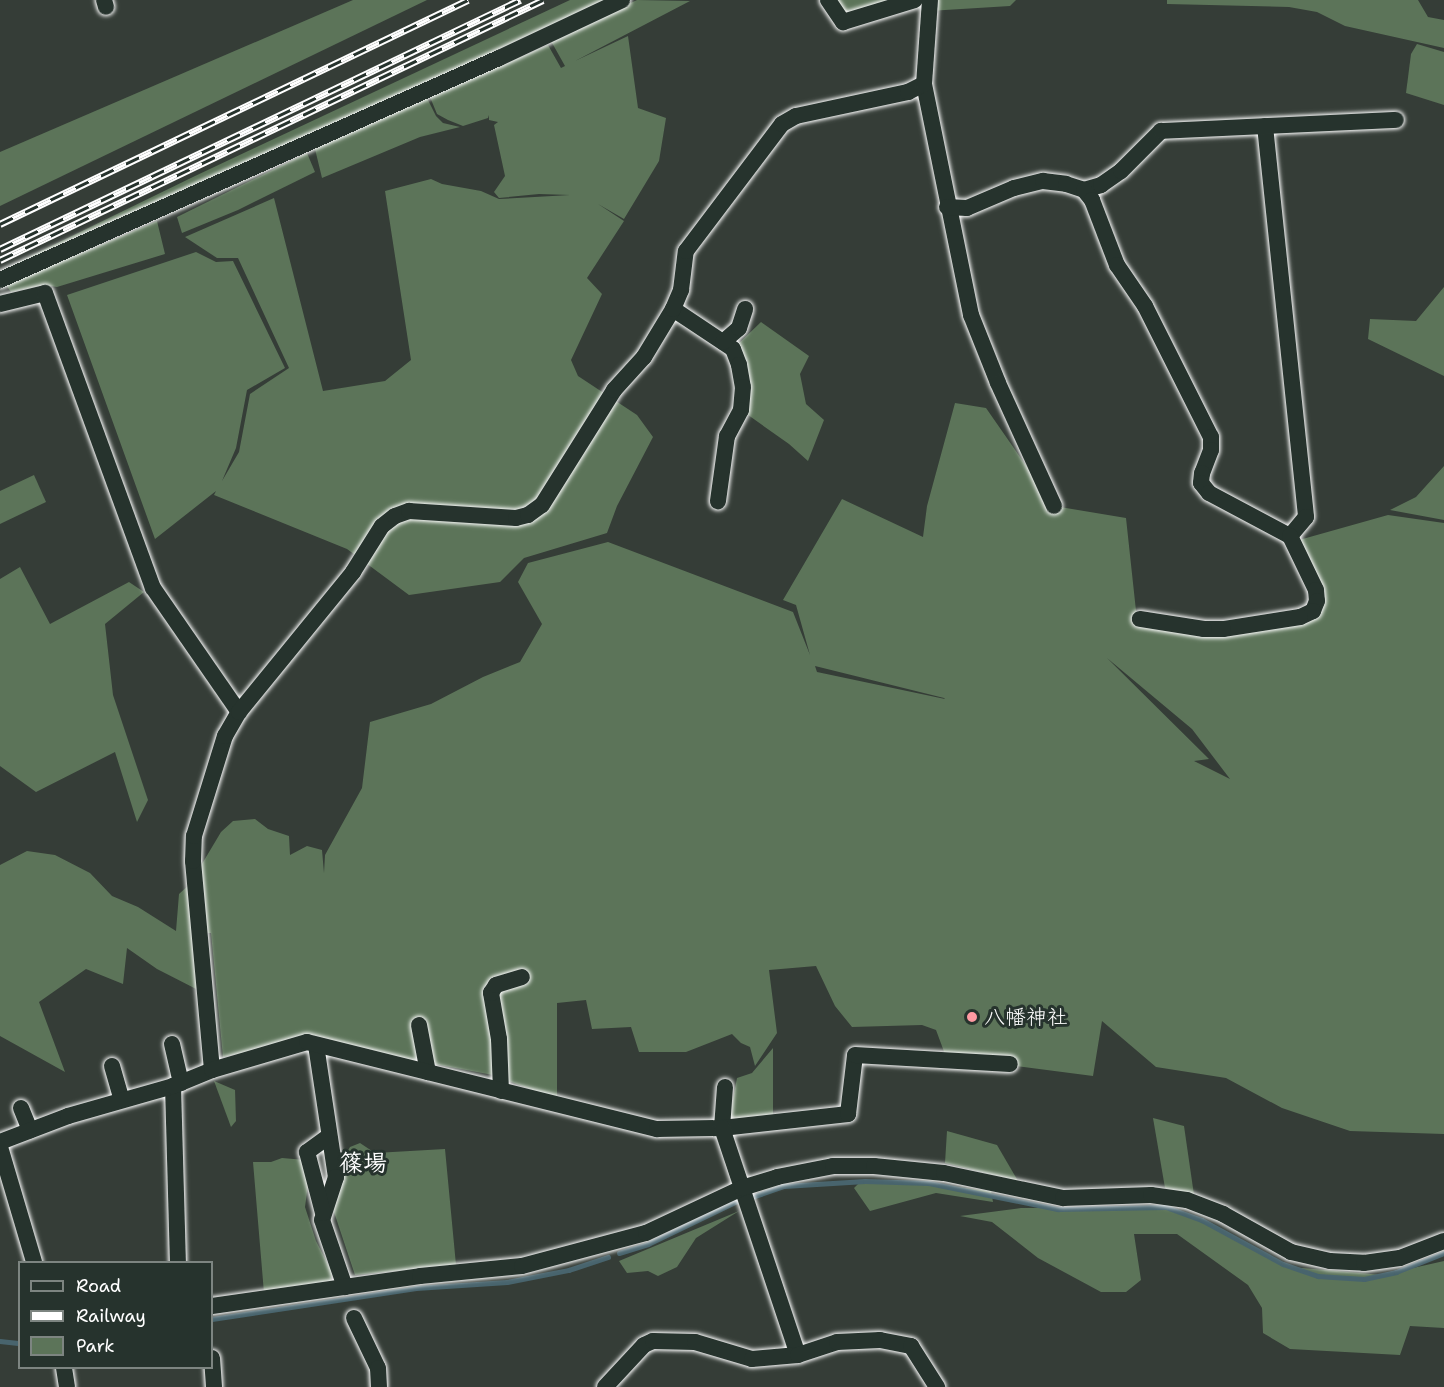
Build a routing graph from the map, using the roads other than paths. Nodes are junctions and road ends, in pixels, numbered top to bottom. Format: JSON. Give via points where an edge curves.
{"nodes":[{"id":1,"x":622,"y":0,"type":"edge"},
{"id":2,"x":828,"y":0,"type":"edge"},
{"id":3,"x":915,"y":0,"type":"edge"},
{"id":4,"x":930,"y":0,"type":"edge"},
{"id":5,"x":924,"y":84,"type":"junction"},
{"id":6,"x":1396,"y":120,"type":"dead end"},
{"id":7,"x":1266,"y":126,"type":"junction"},
{"id":8,"x":1084,"y":190,"type":"junction"},
{"id":9,"x":947,"y":207,"type":"junction"},
{"id":10,"x":0,"y":280,"type":"edge"},
{"id":11,"x":0,"y":304,"type":"edge"},
{"id":12,"x":673,"y":309,"type":"junction"},
{"id":13,"x":745,"y":309,"type":"dead end"},
{"id":14,"x":723,"y":342,"type":"junction"},
{"id":15,"x":718,"y":501,"type":"dead end"},
{"id":16,"x":1054,"y":506,"type":"dead end"},
{"id":17,"x":1290,"y":536,"type":"junction"},
{"id":18,"x":1140,"y":619,"type":"dead end"},
{"id":19,"x":240,"y":712,"type":"junction"},
{"id":20,"x":522,"y":977,"type":"dead end"},
{"id":21,"x":419,"y":1025,"type":"dead end"},
{"id":22,"x":172,"y":1044,"type":"dead end"},
{"id":23,"x":316,"y":1045,"type":"junction"},
{"id":24,"x":1010,"y":1064,"type":"dead end"},
{"id":25,"x":112,"y":1066,"type":"dead end"},
{"id":26,"x":212,"y":1070,"type":"junction"},
{"id":27,"x":428,"y":1072,"type":"junction"},
{"id":28,"x":177,"y":1084,"type":"junction"},
{"id":29,"x":725,"y":1087,"type":"dead end"},
{"id":30,"x":501,"y":1091,"type":"junction"},
{"id":31,"x":122,"y":1100,"type":"junction"},
{"id":32,"x":21,"y":1108,"type":"dead end"},
{"id":33,"x":722,"y":1128,"type":"junction"},
{"id":34,"x":30,"y":1130,"type":"junction"},
{"id":35,"x":328,"y":1137,"type":"junction"},
{"id":36,"x":0,"y":1142,"type":"edge"},
{"id":37,"x":0,"y":1147,"type":"edge"},
{"id":38,"x":742,"y":1188,"type":"junction"},
{"id":39,"x":323,"y":1215,"type":"junction"},
{"id":40,"x":1444,"y":1241,"type":"edge"},
{"id":41,"x":33,"y":1261,"type":"edge"},
{"id":42,"x":178,"y":1261,"type":"edge"},
{"id":43,"x":345,"y":1287,"type":"junction"},
{"id":44,"x":213,"y":1306,"type":"edge"},
{"id":45,"x":354,"y":1318,"type":"dead end"},
{"id":46,"x":798,"y":1354,"type":"junction"},
{"id":47,"x":64,"y":1369,"type":"edge"},
{"id":48,"x":213,"y":1369,"type":"edge"},
{"id":49,"x":68,"y":1387,"type":"edge"},
{"id":50,"x":214,"y":1387,"type":"edge"},
{"id":51,"x":379,"y":1387,"type":"edge"},
{"id":52,"x":605,"y":1387,"type":"edge"},
{"id":53,"x":938,"y":1387,"type":"edge"}],
"edges":[{"from":1,"to":10,"type":"street"},
{"from":2,"to":3,"type":"street","via":[[843,22]]},
{"from":4,"to":5,"type":"street"},
{"from":5,"to":9,"type":"street"},
{"from":5,"to":12,"type":"street","via":[[908,92],[796,116],[782,124],[686,251],[681,290]]},
{"from":6,"to":7,"type":"street"},
{"from":7,"to":8,"type":"street","via":[[1161,130],[1121,171],[1101,185]]},
{"from":7,"to":17,"type":"street","via":[[1306,517]]},
{"from":8,"to":9,"type":"street","via":[[1043,181],[1014,188],[967,208]]},
{"from":8,"to":17,"type":"street","via":[[1092,200],[1117,265],[1145,306],[1211,437],[1201,483],[1209,493]]},
{"from":9,"to":16,"type":"street","via":[[971,315]]},
{"from":11,"to":19,"type":"street","via":[[45,293],[153,588]]},
{"from":12,"to":14,"type":"street"},
{"from":12,"to":19,"type":"street","via":[[644,357],[614,390],[542,506],[516,518],[410,511],[395,516],[382,526],[353,572]]},
{"from":13,"to":14,"type":"street","via":[[739,328]]},
{"from":14,"to":15,"type":"street","via":[[734,349],[743,387],[741,410],[727,436]]},
{"from":17,"to":18,"type":"street","via":[[1316,590],[1313,611],[1300,617],[1223,629]]},
{"from":19,"to":26,"type":"street","via":[[225,736],[194,836]]},
{"from":20,"to":30,"type":"street","via":[[496,985],[492,993]]},
{"from":21,"to":27,"type":"street"},
{"from":22,"to":28,"type":"street"},
{"from":23,"to":26,"type":"street","via":[[307,1042]]},
{"from":23,"to":27,"type":"street"},
{"from":23,"to":35,"type":"street"},
{"from":24,"to":33,"type":"street","via":[[855,1055],[848,1114]]},
{"from":25,"to":31,"type":"street"},
{"from":26,"to":28,"type":"street"},
{"from":27,"to":30,"type":"street"},
{"from":28,"to":31,"type":"street"},
{"from":28,"to":42,"type":"street"},
{"from":29,"to":33,"type":"street"},
{"from":30,"to":33,"type":"street","via":[[657,1129]]},
{"from":31,"to":34,"type":"street"},
{"from":32,"to":34,"type":"street"},
{"from":33,"to":38,"type":"street"},
{"from":34,"to":36,"type":"street"},
{"from":35,"to":39,"type":"street","via":[[336,1177]]},
{"from":35,"to":39,"type":"street","via":[[307,1152]]},
{"from":37,"to":41,"type":"street"},
{"from":38,"to":40,"type":"street","via":[[777,1176],[832,1166],[874,1166],[944,1173],[1064,1198],[1151,1195],[1187,1200],[1223,1214],[1291,1252],[1330,1261],[1364,1263],[1400,1257]]},
{"from":38,"to":43,"type":"street","via":[[646,1233],[581,1252],[522,1266]]},
{"from":38,"to":46,"type":"street"},
{"from":39,"to":43,"type":"street"},
{"from":43,"to":44,"type":"street"},
{"from":45,"to":51,"type":"street","via":[[378,1368]]},
{"from":46,"to":52,"type":"street","via":[[753,1359],[695,1342],[653,1341],[644,1345]]},
{"from":46,"to":53,"type":"street","via":[[837,1342],[880,1340],[911,1346]]},
{"from":47,"to":49,"type":"street"},
{"from":48,"to":50,"type":"street"}]}
